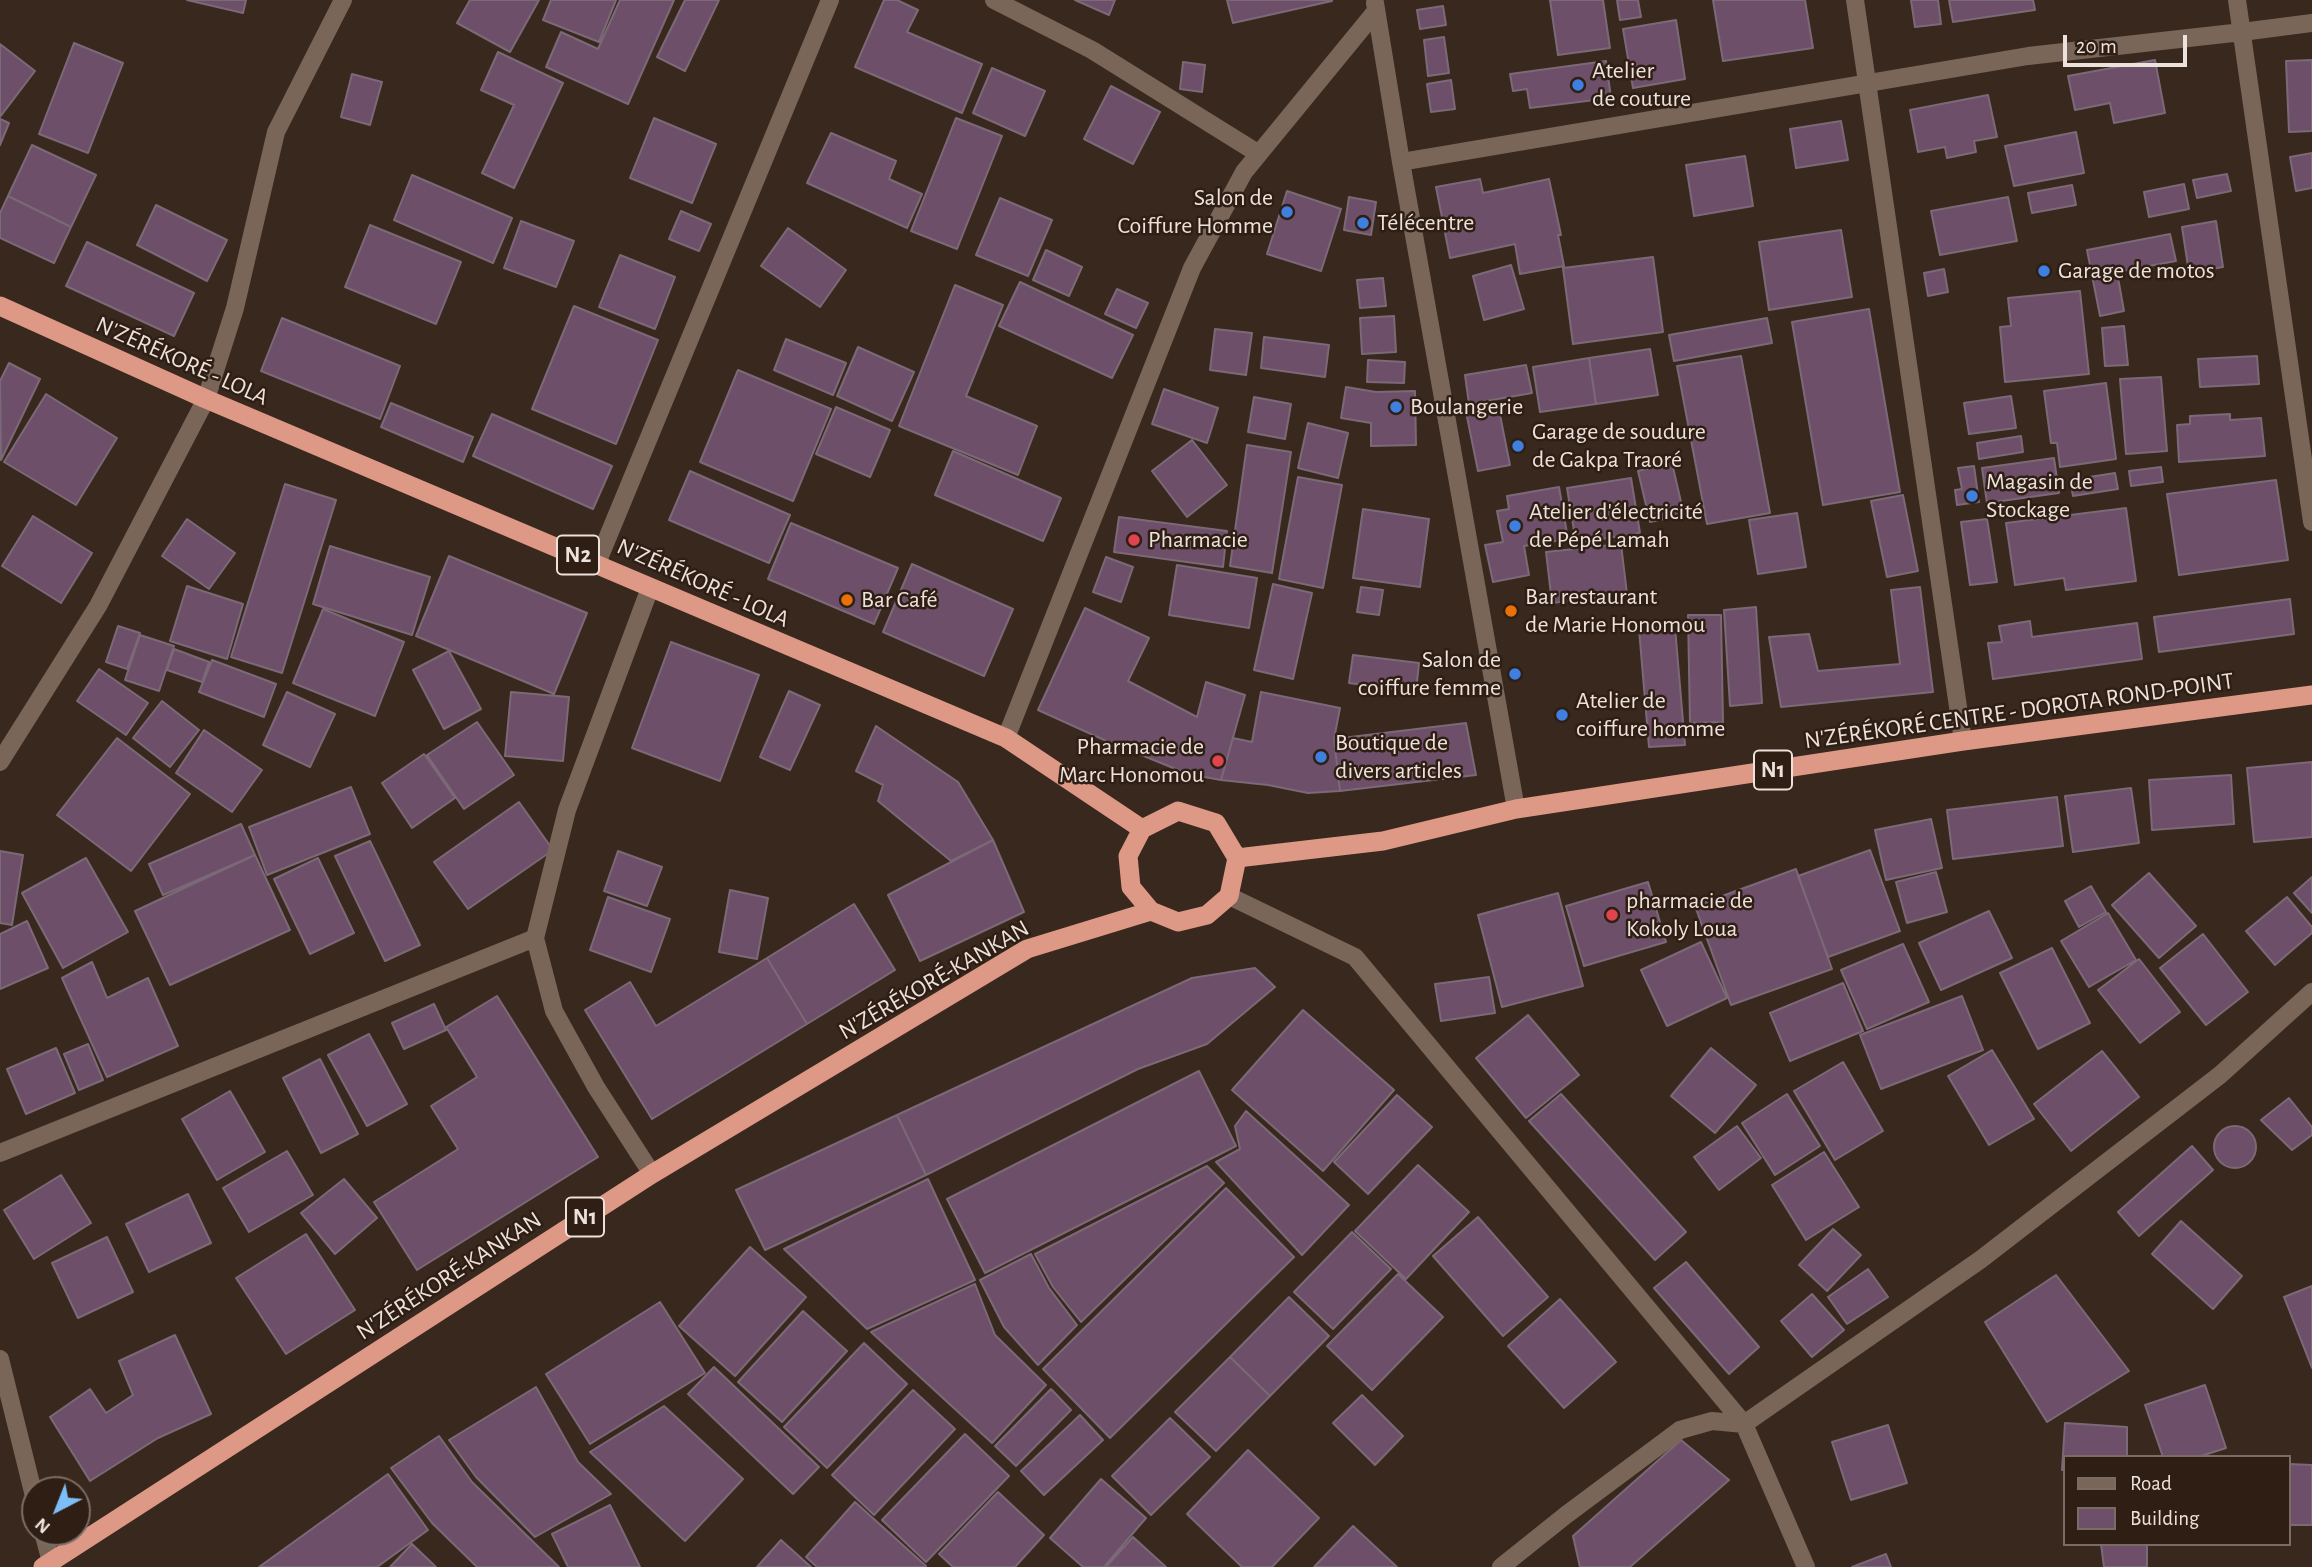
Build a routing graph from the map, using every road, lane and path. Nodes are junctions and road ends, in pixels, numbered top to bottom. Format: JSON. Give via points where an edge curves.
{"nodes":[{"id":1,"x":343,"y":0,"type":"edge"},
{"id":2,"x":830,"y":0,"type":"edge"},
{"id":3,"x":994,"y":0,"type":"edge"},
{"id":4,"x":1855,"y":0,"type":"edge"},
{"id":5,"x":2237,"y":0,"type":"edge"},
{"id":6,"x":1375,"y":6,"type":"edge"},
{"id":7,"x":2312,"y":23,"type":"edge"},
{"id":8,"x":2242,"y":32,"type":"junction"},
{"id":9,"x":1868,"y":83,"type":"junction"},
{"id":10,"x":1259,"y":154,"type":"junction"},
{"id":11,"x":1401,"y":162,"type":"junction"},
{"id":12,"x":0,"y":306,"type":"edge"},
{"id":13,"x":206,"y":399,"type":"junction"},
{"id":14,"x":2312,"y":522,"type":"edge"},
{"id":15,"x":597,"y":563,"type":"junction"},
{"id":16,"x":650,"y":589,"type":"junction"},
{"id":17,"x":2312,"y":695,"type":"edge"},
{"id":18,"x":1006,"y":738,"type":"junction"},
{"id":19,"x":1963,"y":741,"type":"junction"},
{"id":20,"x":0,"y":762,"type":"edge"},
{"id":21,"x":1516,"y":808,"type":"junction"},
{"id":22,"x":1142,"y":829,"type":"junction"},
{"id":23,"x":1237,"y":858,"type":"junction"},
{"id":24,"x":1229,"y":896,"type":"junction"},
{"id":25,"x":1151,"y":911,"type":"junction"},
{"id":26,"x":535,"y":938,"type":"junction"},
{"id":27,"x":2312,"y":992,"type":"edge"},
{"id":28,"x":0,"y":1153,"type":"edge"},
{"id":29,"x":652,"y":1174,"type":"junction"},
{"id":30,"x":0,"y":1359,"type":"edge"},
{"id":31,"x":1744,"y":1424,"type":"junction"},
{"id":32,"x":29,"y":1476,"type":"edge"},
{"id":33,"x":45,"y":1546,"type":"edge"},
{"id":34,"x":47,"y":1565,"type":"edge"},
{"id":35,"x":1501,"y":1567,"type":"edge"},
{"id":36,"x":1806,"y":1567,"type":"edge"}],
"edges":[{"from":1,"to":13,"type":"street","via":[[276,132],[235,308]]},
{"from":2,"to":15,"type":"street"},
{"from":3,"to":10,"type":"street","via":[[1092,50]]},
{"from":4,"to":9,"type":"street"},
{"from":5,"to":8,"type":"street"},
{"from":6,"to":10,"type":"street"},
{"from":6,"to":11,"type":"street"},
{"from":7,"to":8,"type":"street"},
{"from":8,"to":9,"type":"street","via":[[2028,56]]},
{"from":8,"to":14,"type":"street"},
{"from":9,"to":11,"type":"street"},
{"from":9,"to":19,"type":"street"},
{"from":10,"to":18,"type":"street","via":[[1244,172],[1192,268]]},
{"from":11,"to":21,"type":"street"},
{"from":12,"to":13,"type":"highway","name":"N'ZÉRÉKORÉ - LOLA","number":"N2"},
{"from":13,"to":15,"type":"highway","name":"N'ZÉRÉKORÉ - LOLA","number":"N2"},
{"from":13,"to":20,"type":"street","via":[[99,606]]},
{"from":15,"to":16,"type":"highway","name":"N'ZÉRÉKORÉ - LOLA","number":"N2"},
{"from":16,"to":18,"type":"highway","name":"N'ZÉRÉKORÉ - LOLA","number":"N2"},
{"from":16,"to":26,"type":"street","via":[[566,810]]},
{"from":17,"to":19,"type":"highway","name":"N'ZÉRÉKORÉ CENTRE - DOROTA ROND-POINT","number":"N1"},
{"from":18,"to":22,"type":"highway","name":"N'ZÉRÉKORÉ - LOLA","number":"N2"},
{"from":19,"to":21,"type":"highway","name":"N'ZÉRÉKORÉ CENTRE - DOROTA ROND-POINT","number":"N1"},
{"from":21,"to":23,"type":"highway","name":"N'ZÉRÉKORÉ CENTRE - DOROTA ROND-POINT","number":"N1","via":[[1383,841]]},
{"from":22,"to":23,"type":"highway","via":[[1178,811],[1216,823]]},
{"from":22,"to":25,"type":"highway","via":[[1128,856],[1131,887]]},
{"from":23,"to":24,"type":"highway"},
{"from":24,"to":25,"type":"highway","via":[[1207,915],[1178,922]]},
{"from":24,"to":31,"type":"street","via":[[1355,957]]},
{"from":25,"to":29,"type":"highway","name":"N'ZÉRÉKORÉ-KANKAN","number":"N1","via":[[1027,949]]},
{"from":26,"to":28,"type":"street"},
{"from":26,"to":29,"type":"street","via":[[554,1011]]},
{"from":27,"to":31,"type":"street","via":[[2220,1075],[1980,1260]]},
{"from":29,"to":34,"type":"highway","name":"N'ZÉRÉKORÉ-KANKAN","number":"N1"},
{"from":30,"to":32,"type":"street"},
{"from":31,"to":35,"type":"street","via":[[1712,1421],[1679,1430]]},
{"from":31,"to":36,"type":"street"},
{"from":33,"to":34,"type":"street"}]}
